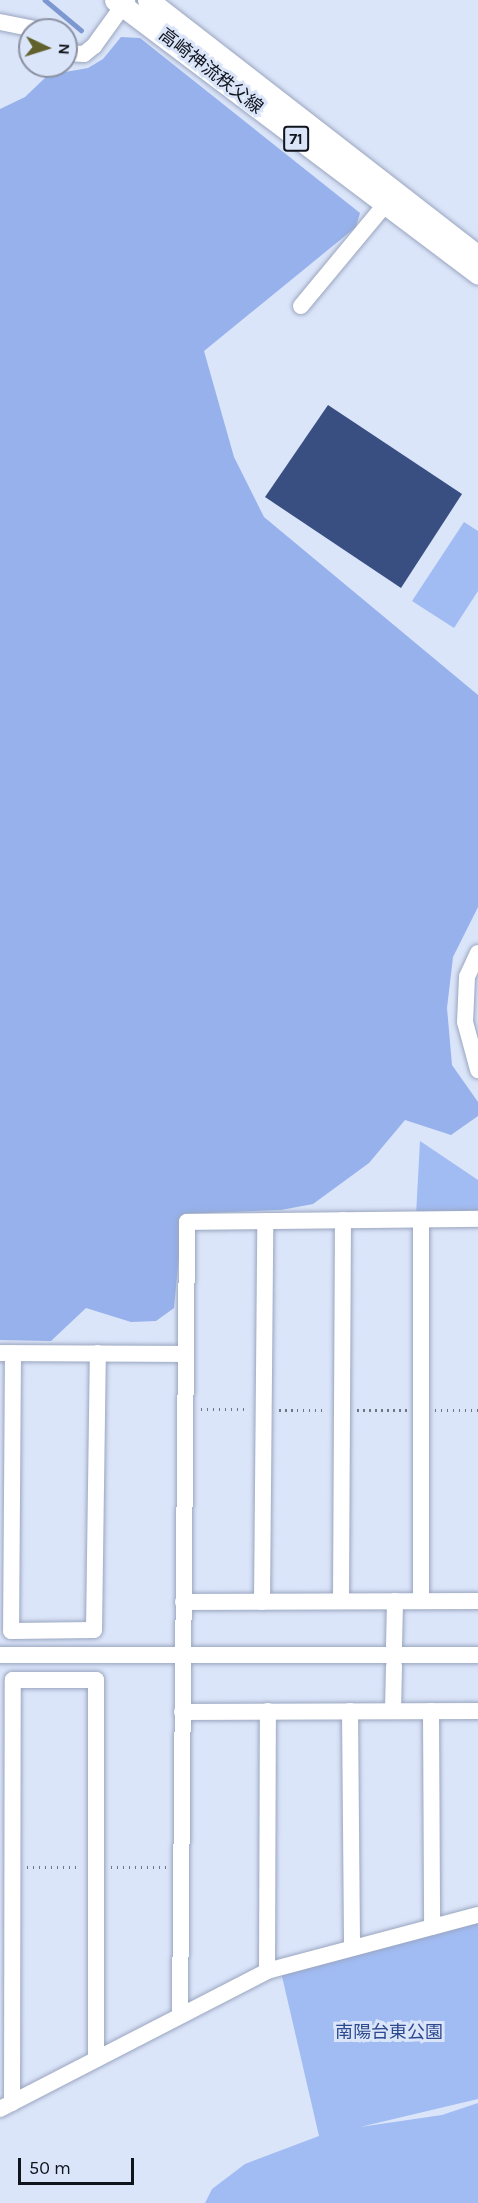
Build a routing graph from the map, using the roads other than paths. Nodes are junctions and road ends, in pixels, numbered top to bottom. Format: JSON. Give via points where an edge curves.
{"nodes":[{"id":1,"x":148,"y":0,"type":"edge"},
{"id":2,"x":122,"y":2,"type":"edge"},
{"id":3,"x":0,"y":22,"type":"edge"},
{"id":4,"x":18,"y":26,"type":"edge"},
{"id":5,"x":78,"y":54,"type":"edge"},
{"id":6,"x":384,"y":206,"type":"junction"},
{"id":7,"x":478,"y":256,"type":"edge"},
{"id":8,"x":478,"y":274,"type":"edge"},
{"id":9,"x":301,"y":306,"type":"dead end"},
{"id":10,"x":478,"y":953,"type":"edge"},
{"id":11,"x":478,"y":1070,"type":"edge"},
{"id":12,"x":478,"y":1219,"type":"edge"},
{"id":13,"x":343,"y":1220,"type":"junction"},
{"id":14,"x":421,"y":1220,"type":"junction"},
{"id":15,"x":265,"y":1221,"type":"junction"},
{"id":16,"x":7,"y":1353,"type":"edge"},
{"id":17,"x":98,"y":1353,"type":"junction"},
{"id":18,"x":184,"y":1354,"type":"junction"},
{"id":19,"x":341,"y":1601,"type":"junction"},
{"id":20,"x":395,"y":1601,"type":"junction"},
{"id":21,"x":421,"y":1601,"type":"junction"},
{"id":22,"x":478,"y":1601,"type":"edge"},
{"id":23,"x":183,"y":1602,"type":"junction"},
{"id":24,"x":262,"y":1602,"type":"junction"},
{"id":25,"x":394,"y":1646,"type":"dead end"},
{"id":26,"x":181,"y":1654,"type":"junction"},
{"id":27,"x":0,"y":1655,"type":"edge"},
{"id":28,"x":478,"y":1655,"type":"edge"},
{"id":29,"x":394,"y":1666,"type":"dead end"},
{"id":30,"x":268,"y":1711,"type":"junction"},
{"id":31,"x":350,"y":1711,"type":"junction"},
{"id":32,"x":393,"y":1711,"type":"junction"},
{"id":33,"x":431,"y":1711,"type":"junction"},
{"id":34,"x":478,"y":1711,"type":"edge"},
{"id":35,"x":182,"y":1712,"type":"junction"},
{"id":36,"x":478,"y":1915,"type":"edge"},
{"id":37,"x":432,"y":1927,"type":"junction"},
{"id":38,"x":352,"y":1948,"type":"junction"},
{"id":39,"x":267,"y":1971,"type":"junction"},
{"id":40,"x":180,"y":2015,"type":"junction"},
{"id":41,"x":96,"y":2059,"type":"junction"},
{"id":42,"x":6,"y":2106,"type":"edge"}],
"edges":[{"from":1,"to":7,"type":"main road","name":"高崎神流秩父線","number":"71"},
{"from":2,"to":5,"type":"street","via":[[94,46]]},
{"from":2,"to":6,"type":"main road","name":"高崎神流秩父線","number":"71"},
{"from":3,"to":4,"type":"street"},
{"from":6,"to":8,"type":"main road","name":"高崎神流秩父線","number":"71"},
{"from":6,"to":9,"type":"street"},
{"from":10,"to":11,"type":"street","via":[[467,977],[465,1022]]},
{"from":12,"to":14,"type":"street"},
{"from":13,"to":14,"type":"street"},
{"from":13,"to":15,"type":"street"},
{"from":13,"to":19,"type":"street"},
{"from":14,"to":21,"type":"street"},
{"from":15,"to":18,"type":"street","via":[[187,1222]]},
{"from":15,"to":24,"type":"street"},
{"from":16,"to":17,"type":"street"},
{"from":16,"to":17,"type":"street","via":[[11,1631],[94,1630]]},
{"from":17,"to":18,"type":"street"},
{"from":18,"to":23,"type":"street"},
{"from":19,"to":20,"type":"street"},
{"from":19,"to":24,"type":"street"},
{"from":20,"to":21,"type":"street"},
{"from":20,"to":25,"type":"street"},
{"from":21,"to":22,"type":"street"},
{"from":23,"to":24,"type":"street"},
{"from":23,"to":26,"type":"street"},
{"from":26,"to":27,"type":"street"},
{"from":26,"to":28,"type":"street"},
{"from":26,"to":35,"type":"street"},
{"from":29,"to":32,"type":"street"},
{"from":30,"to":31,"type":"street"},
{"from":30,"to":35,"type":"street"},
{"from":30,"to":39,"type":"street"},
{"from":31,"to":32,"type":"street"},
{"from":31,"to":38,"type":"street"},
{"from":32,"to":33,"type":"street"},
{"from":33,"to":34,"type":"street"},
{"from":33,"to":37,"type":"street"},
{"from":35,"to":40,"type":"street"},
{"from":36,"to":37,"type":"street"},
{"from":37,"to":38,"type":"street"},
{"from":38,"to":39,"type":"street"},
{"from":39,"to":40,"type":"street"},
{"from":40,"to":41,"type":"street"},
{"from":41,"to":42,"type":"street"},
{"from":41,"to":42,"type":"street","via":[[96,1680],[13,1680]]}]}
